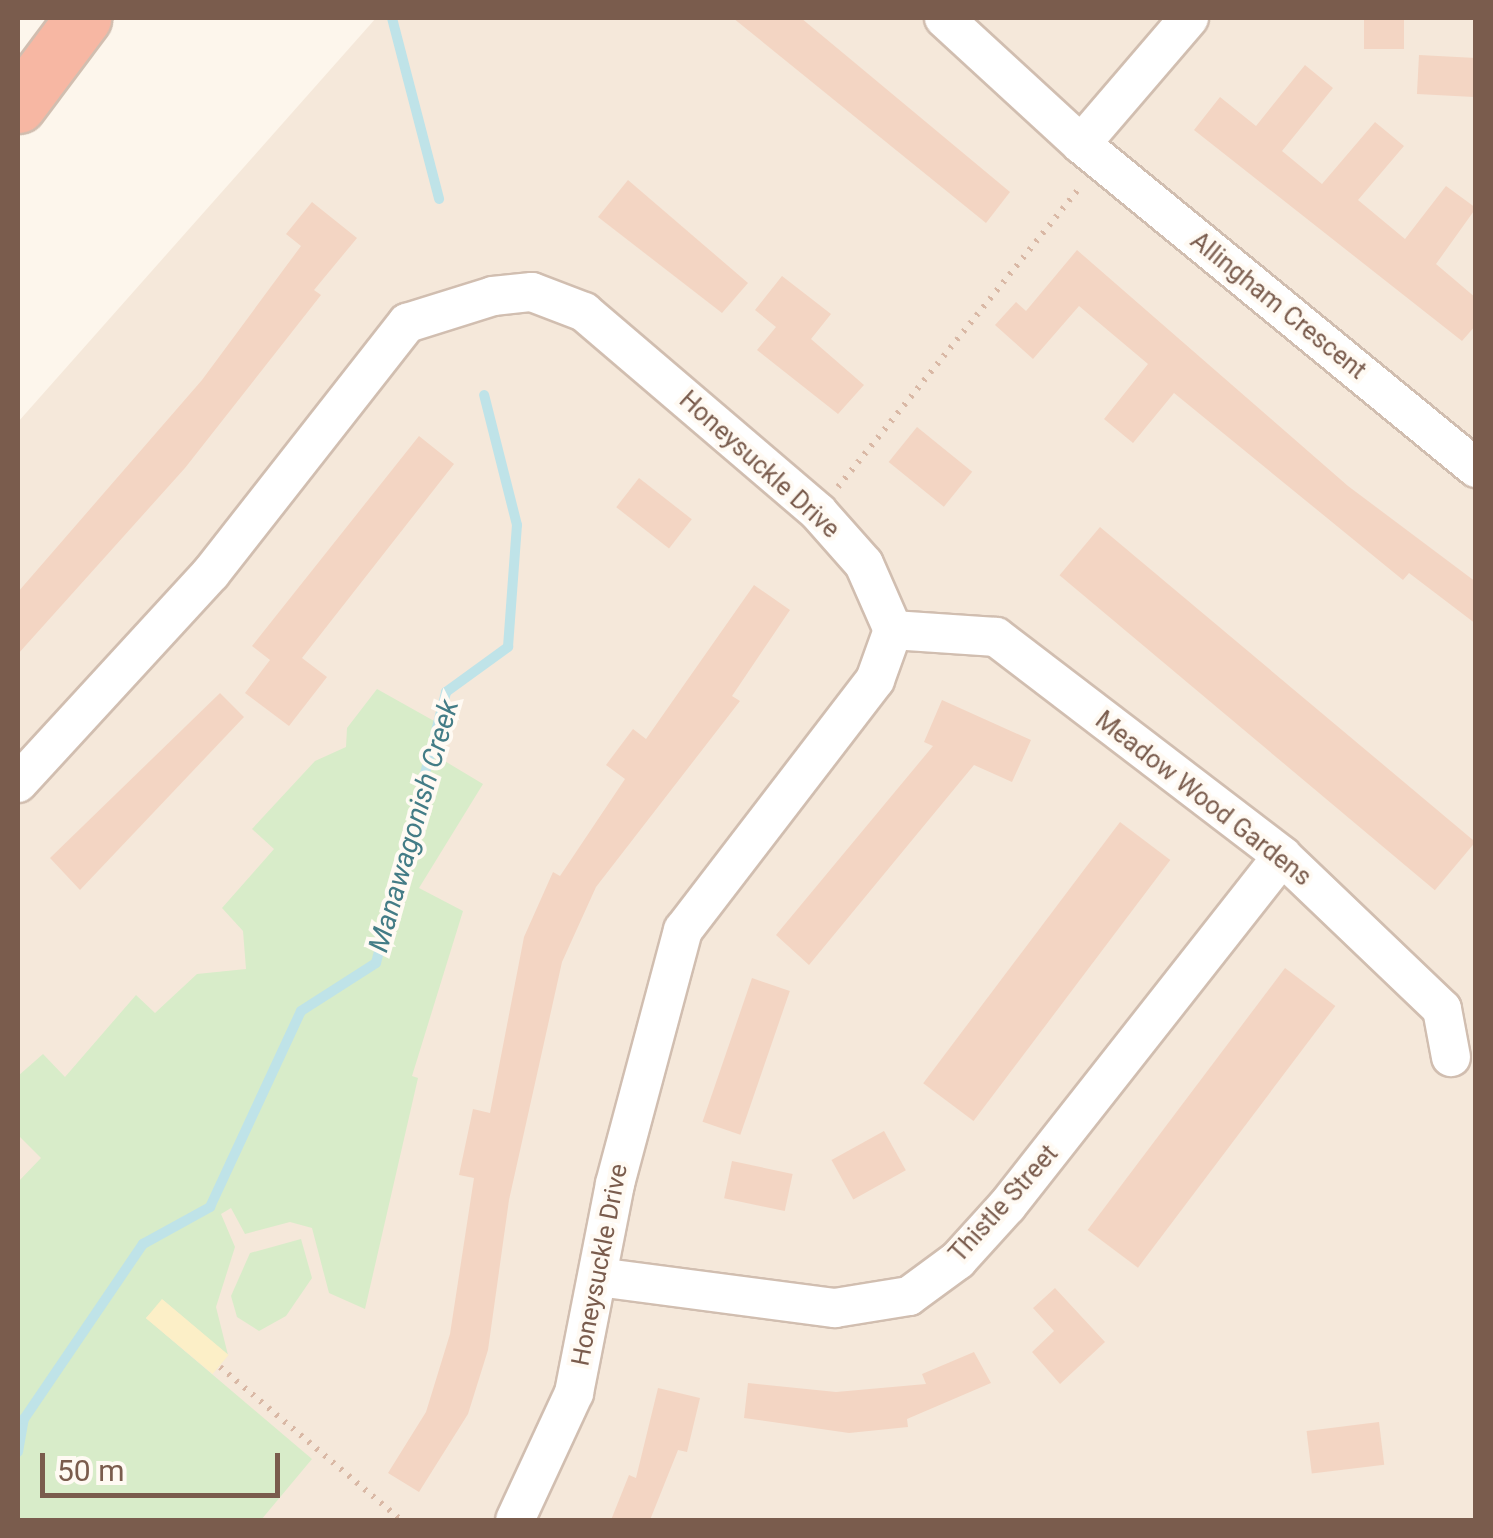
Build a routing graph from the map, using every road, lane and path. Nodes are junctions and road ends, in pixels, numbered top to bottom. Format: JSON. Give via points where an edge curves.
{"nodes":[{"id":1,"x":83,"y":18,"type":"edge"},
{"id":2,"x":944,"y":18,"type":"edge"},
{"id":3,"x":1189,"y":18,"type":"edge"},
{"id":4,"x":18,"y":105,"type":"edge"},
{"id":5,"x":1092,"y":152,"type":"junction"},
{"id":6,"x":1476,"y":468,"type":"edge"},
{"id":7,"x":818,"y":512,"type":"junction"},
{"id":8,"x":893,"y":630,"type":"junction"},
{"id":9,"x":18,"y":783,"type":"edge"},
{"id":10,"x":1282,"y":856,"type":"junction"},
{"id":11,"x":1451,"y":1057,"type":"dead end"},
{"id":12,"x":598,"y":1277,"type":"junction"},
{"id":13,"x":220,"y":1367,"type":"dead end"},
{"id":14,"x":401,"y":1520,"type":"edge"},
{"id":15,"x":515,"y":1520,"type":"edge"}],
"edges":[{"from":1,"to":4,"type":"highway"},
{"from":2,"to":5,"type":"street","name":"Allingham Crescent"},
{"from":3,"to":5,"type":"street"},
{"from":5,"to":6,"type":"street","name":"Allingham Crescent"},
{"from":5,"to":7,"type":"path"},
{"from":7,"to":8,"type":"street","name":"Honeysuckle Drive","via":[[864,564]]},
{"from":7,"to":9,"type":"street","name":"Honeysuckle Drive","via":[[584,312],[532,292],[407,323],[210,573]]},
{"from":8,"to":10,"type":"street","name":"Meadow Wood Gardens","via":[[996,637]]},
{"from":8,"to":12,"type":"street","name":"Honeysuckle Drive","via":[[875,680],[683,930]]},
{"from":10,"to":11,"type":"street","name":"Meadow Wood Gardens","via":[[1442,1009]]},
{"from":10,"to":12,"type":"street","name":"Thistle Street","via":[[1007,1206],[958,1260],[908,1296],[836,1308]]},
{"from":12,"to":15,"type":"street","name":"Honeysuckle Drive","via":[[574,1393]]},
{"from":13,"to":14,"type":"path"}]}
